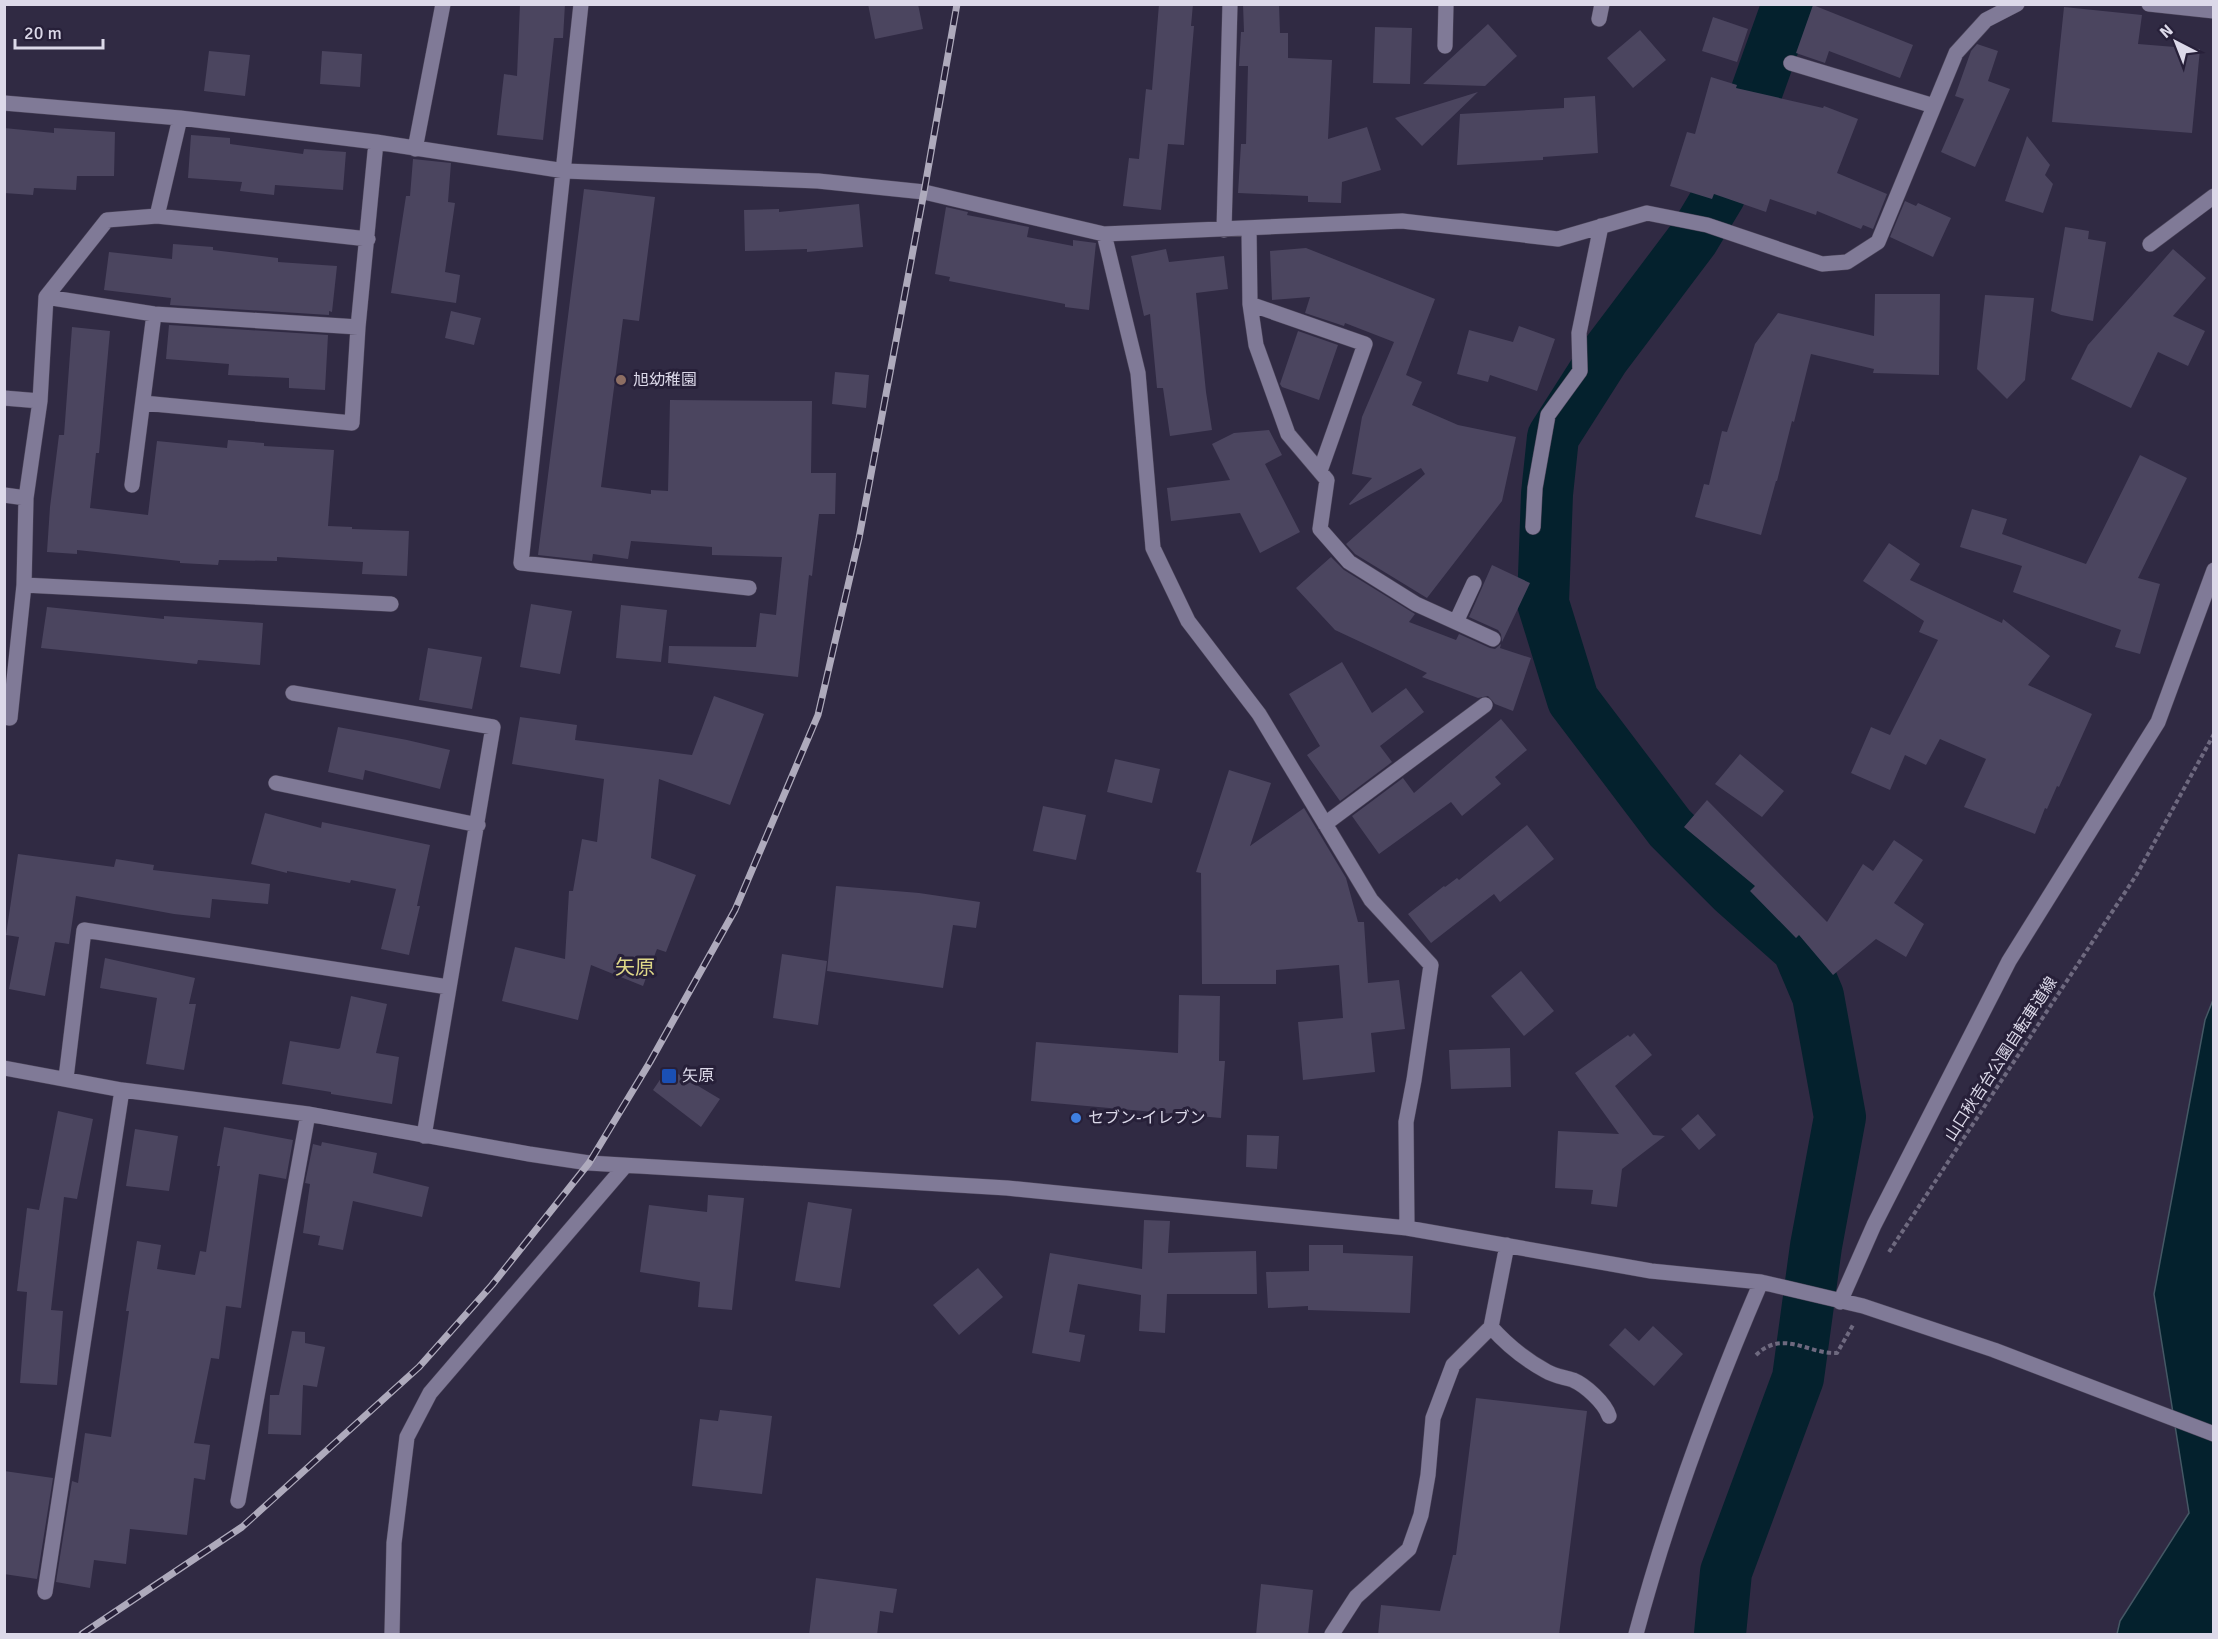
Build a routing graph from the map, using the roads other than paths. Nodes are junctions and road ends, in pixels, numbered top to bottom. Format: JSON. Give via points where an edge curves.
{"nodes":[{"id":1,"x":443,"y":4,"type":"edge"},
{"id":2,"x":581,"y":4,"type":"edge"},
{"id":3,"x":1230,"y":4,"type":"edge"},
{"id":4,"x":1446,"y":4,"type":"edge"},
{"id":5,"x":2017,"y":4,"type":"edge"},
{"id":6,"x":2149,"y":4,"type":"edge"},
{"id":7,"x":2214,"y":11,"type":"edge"},
{"id":8,"x":1444,"y":46,"type":"dead end"},
{"id":9,"x":1791,"y":63,"type":"dead end"},
{"id":10,"x":4,"y":103,"type":"edge"},
{"id":11,"x":1934,"y":106,"type":"junction"},
{"id":12,"x":180,"y":118,"type":"junction"},
{"id":13,"x":376,"y":142,"type":"junction"},
{"id":14,"x":415,"y":149,"type":"junction"},
{"id":15,"x":565,"y":171,"type":"junction"},
{"id":16,"x":2214,"y":196,"type":"edge"},
{"id":17,"x":157,"y":216,"type":"junction"},
{"id":18,"x":1601,"y":226,"type":"junction"},
{"id":19,"x":1249,"y":229,"type":"junction"},
{"id":20,"x":1224,"y":230,"type":"junction"},
{"id":21,"x":1104,"y":234,"type":"junction"},
{"id":22,"x":368,"y":239,"type":"junction"},
{"id":23,"x":2150,"y":244,"type":"dead end"},
{"id":24,"x":46,"y":297,"type":"junction"},
{"id":25,"x":1250,"y":304,"type":"junction"},
{"id":26,"x":154,"y":314,"type":"junction"},
{"id":27,"x":358,"y":327,"type":"junction"},
{"id":28,"x":4,"y":398,"type":"edge"},
{"id":29,"x":40,"y":401,"type":"junction"},
{"id":30,"x":143,"y":403,"type":"junction"},
{"id":31,"x":1320,"y":471,"type":"junction"},
{"id":32,"x":132,"y":485,"type":"dead end"},
{"id":33,"x":4,"y":495,"type":"edge"},
{"id":34,"x":26,"y":498,"type":"junction"},
{"id":35,"x":1533,"y":527,"type":"dead end"},
{"id":36,"x":2214,"y":570,"type":"edge"},
{"id":37,"x":1474,"y":583,"type":"dead end"},
{"id":38,"x":24,"y":585,"type":"junction"},
{"id":39,"x":749,"y":588,"type":"dead end"},
{"id":40,"x":391,"y":604,"type":"dead end"},
{"id":41,"x":1456,"y":622,"type":"junction"},
{"id":42,"x":1493,"y":639,"type":"dead end"},
{"id":43,"x":293,"y":693,"type":"dead end"},
{"id":44,"x":1485,"y":705,"type":"dead end"},
{"id":45,"x":4,"y":717,"type":"edge"},
{"id":46,"x":276,"y":783,"type":"dead end"},
{"id":47,"x":1325,"y":824,"type":"junction"},
{"id":48,"x":478,"y":825,"type":"junction"},
{"id":49,"x":448,"y":987,"type":"junction"},
{"id":50,"x":4,"y":1068,"type":"edge"},
{"id":51,"x":66,"y":1078,"type":"junction"},
{"id":52,"x":122,"y":1090,"type":"junction"},
{"id":53,"x":308,"y":1114,"type":"junction"},
{"id":54,"x":424,"y":1136,"type":"junction"},
{"id":55,"x":625,"y":1166,"type":"junction"},
{"id":56,"x":1407,"y":1228,"type":"junction"},
{"id":57,"x":1507,"y":1245,"type":"junction"},
{"id":58,"x":1761,"y":1282,"type":"junction"},
{"id":59,"x":1840,"y":1302,"type":"junction"},
{"id":60,"x":1491,"y":1327,"type":"junction"},
{"id":61,"x":1609,"y":1416,"type":"dead end"},
{"id":62,"x":2214,"y":1434,"type":"edge"},
{"id":63,"x":238,"y":1501,"type":"dead end"},
{"id":64,"x":45,"y":1592,"type":"dead end"},
{"id":65,"x":392,"y":1635,"type":"edge"},
{"id":66,"x":1332,"y":1635,"type":"edge"},
{"id":67,"x":1636,"y":1635,"type":"edge"}],
"edges":[{"from":1,"to":14,"type":"street"},
{"from":2,"to":15,"type":"street"},
{"from":3,"to":20,"type":"street"},
{"from":4,"to":8,"type":"street"},
{"from":5,"to":11,"type":"street","via":[[1986,20],[1956,53]]},
{"from":6,"to":7,"type":"street"},
{"from":9,"to":11,"type":"street"},
{"from":10,"to":12,"type":"street"},
{"from":11,"to":18,"type":"street","via":[[1878,242],[1847,262],[1822,264],[1707,225],[1647,213]]},
{"from":12,"to":13,"type":"street"},
{"from":12,"to":17,"type":"street"},
{"from":13,"to":14,"type":"street"},
{"from":13,"to":22,"type":"street"},
{"from":14,"to":15,"type":"street"},
{"from":15,"to":21,"type":"street","via":[[818,181],[924,192]]},
{"from":15,"to":39,"type":"street","via":[[521,563]]},
{"from":16,"to":23,"type":"street"},
{"from":17,"to":22,"type":"street"},
{"from":17,"to":24,"type":"street","via":[[107,220]]},
{"from":18,"to":19,"type":"street","via":[[1558,239],[1402,221]]},
{"from":18,"to":35,"type":"street","via":[[1579,333],[1580,371],[1548,415],[1535,488]]},
{"from":19,"to":20,"type":"street"},
{"from":19,"to":25,"type":"street"},
{"from":20,"to":21,"type":"street"},
{"from":21,"to":47,"type":"street","via":[[1138,373],[1153,548],[1188,621],[1259,714]]},
{"from":22,"to":27,"type":"street"},
{"from":24,"to":26,"type":"street"},
{"from":24,"to":29,"type":"street"},
{"from":25,"to":31,"type":"street","via":[[1256,345],[1288,434]]},
{"from":25,"to":31,"type":"street","via":[[1365,344]]},
{"from":26,"to":27,"type":"street"},
{"from":26,"to":30,"type":"street"},
{"from":27,"to":30,"type":"street","via":[[352,423]]},
{"from":28,"to":29,"type":"street"},
{"from":29,"to":34,"type":"street"},
{"from":30,"to":32,"type":"street"},
{"from":31,"to":41,"type":"street","via":[[1327,480],[1320,529],[1349,562],[1416,604]]},
{"from":33,"to":34,"type":"street"},
{"from":34,"to":38,"type":"street"},
{"from":36,"to":59,"type":"street","via":[[2158,722],[2009,961],[1874,1225]]},
{"from":37,"to":41,"type":"street"},
{"from":38,"to":40,"type":"street"},
{"from":38,"to":45,"type":"street","via":[[10,718]]},
{"from":41,"to":42,"type":"street"},
{"from":43,"to":48,"type":"street","via":[[493,727]]},
{"from":44,"to":47,"type":"street"},
{"from":46,"to":48,"type":"street"},
{"from":47,"to":56,"type":"street","via":[[1371,900],[1431,965],[1406,1122]]},
{"from":48,"to":49,"type":"street"},
{"from":49,"to":51,"type":"street","via":[[84,930]]},
{"from":49,"to":54,"type":"street"},
{"from":50,"to":51,"type":"street"},
{"from":51,"to":52,"type":"street"},
{"from":52,"to":53,"type":"street"},
{"from":52,"to":64,"type":"street"},
{"from":53,"to":54,"type":"street"},
{"from":53,"to":63,"type":"street"},
{"from":54,"to":55,"type":"street"},
{"from":55,"to":56,"type":"street","via":[[1007,1188]]},
{"from":55,"to":65,"type":"street","via":[[419,1410],[407,1437],[394,1543]]},
{"from":56,"to":57,"type":"street"},
{"from":57,"to":58,"type":"street","via":[[1651,1271]]},
{"from":57,"to":60,"type":"street"},
{"from":58,"to":59,"type":"street"},
{"from":58,"to":67,"type":"street","via":[[1733,1346],[1656,1561]]},
{"from":59,"to":62,"type":"street","via":[[1863,1306],[2004,1354]]},
{"from":60,"to":61,"type":"street","via":[[1505,1343],[1548,1373],[1575,1381],[1595,1397]]},
{"from":60,"to":66,"type":"street","via":[[1453,1365],[1433,1418],[1422,1515],[1409,1549],[1356,1597]]}]}
